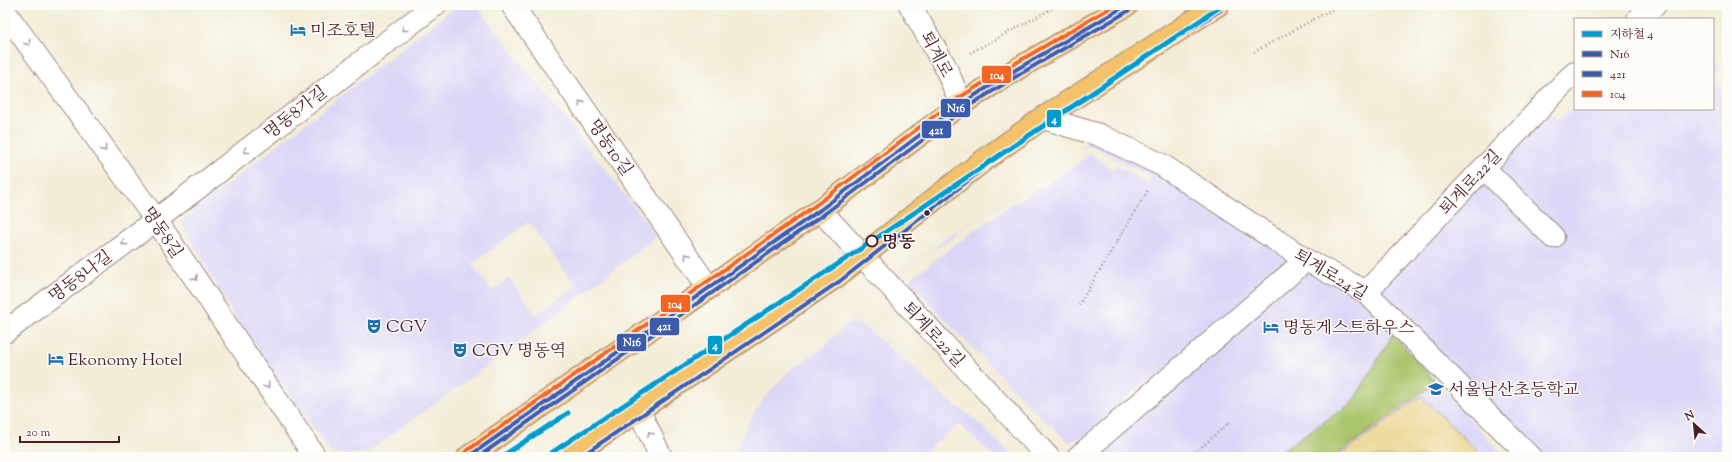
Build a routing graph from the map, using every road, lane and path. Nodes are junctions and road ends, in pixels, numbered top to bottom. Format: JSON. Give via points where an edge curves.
{"nodes":[{"id":1,"x":435,"y":5,"type":"edge"},
{"id":2,"x":512,"y":5,"type":"edge"},
{"id":3,"x":910,"y":5,"type":"edge"},
{"id":4,"x":1059,"y":5,"type":"edge"},
{"id":5,"x":1126,"y":5,"type":"edge"},
{"id":6,"x":1218,"y":5,"type":"edge"},
{"id":7,"x":1340,"y":5,"type":"edge"},
{"id":8,"x":1656,"y":5,"type":"edge"},
{"id":9,"x":5,"y":12,"type":"edge"},
{"id":10,"x":1639,"y":18,"type":"edge"},
{"id":11,"x":1254,"y":52,"type":"dead end"},
{"id":12,"x":945,"y":66,"type":"junction"},
{"id":13,"x":1574,"y":74,"type":"edge"},
{"id":14,"x":961,"y":104,"type":"junction"},
{"id":15,"x":1043,"y":118,"type":"junction"},
{"id":16,"x":1162,"y":165,"type":"junction"},
{"id":17,"x":1484,"y":168,"type":"junction"},
{"id":18,"x":820,"y":210,"type":"junction"},
{"id":19,"x":156,"y":220,"type":"junction"},
{"id":20,"x":1552,"y":237,"type":"dead end"},
{"id":21,"x":862,"y":256,"type":"junction"},
{"id":22,"x":1306,"y":260,"type":"junction"},
{"id":23,"x":709,"y":288,"type":"junction"},
{"id":24,"x":1366,"y":292,"type":"junction"},
{"id":25,"x":1079,"y":305,"type":"dead end"},
{"id":26,"x":5,"y":332,"type":"edge"},
{"id":27,"x":639,"y":411,"type":"junction"},
{"id":28,"x":1230,"y":422,"type":"dead end"},
{"id":29,"x":314,"y":457,"type":"edge"},
{"id":30,"x":468,"y":457,"type":"edge"},
{"id":31,"x":569,"y":457,"type":"edge"},
{"id":32,"x":662,"y":457,"type":"edge"},
{"id":33,"x":1048,"y":457,"type":"edge"},
{"id":34,"x":1078,"y":457,"type":"edge"},
{"id":35,"x":1190,"y":457,"type":"edge"},
{"id":36,"x":1530,"y":457,"type":"edge"}],
"edges":[{"from":1,"to":19,"type":"street","name":"명동8가길","one_way":true},
{"from":23,"to":2,"type":"street","name":"명동10길","one_way":true},
{"from":3,"to":12,"type":"street","name":"퇴계로"},
{"from":4,"to":12,"type":"path"},
{"from":5,"to":14,"type":"main road"},
{"from":6,"to":15,"type":"main road"},
{"from":7,"to":11,"type":"path"},
{"from":8,"to":10,"type":"street"},
{"from":9,"to":19,"type":"street","name":"명동8길","one_way":true},
{"from":12,"to":14,"type":"street","name":"퇴계로"},
{"from":13,"to":17,"type":"street","name":"퇴계로22길"},
{"from":14,"to":18,"type":"main road"},
{"from":15,"to":16,"type":"street","name":"퇴계로24길","via":[[1099,135]]},
{"from":15,"to":21,"type":"main road","via":[[983,161]]},
{"from":16,"to":22,"type":"street","name":"퇴계로24길"},
{"from":16,"to":25,"type":"path"},
{"from":17,"to":20,"type":"street"},
{"from":17,"to":24,"type":"street","name":"퇴계로22길"},
{"from":18,"to":21,"type":"street","name":"퇴계로22길"},
{"from":18,"to":23,"type":"main road"},
{"from":19,"to":26,"type":"street","name":"명동8나길","one_way":true},
{"from":19,"to":29,"type":"street","name":"명동8길","one_way":true},
{"from":21,"to":27,"type":"main road","via":[[837,276]]},
{"from":21,"to":33,"type":"street","name":"퇴계로22길"},
{"from":22,"to":24,"type":"street","name":"퇴계로24길"},
{"from":22,"to":34,"type":"street"},
{"from":23,"to":30,"type":"main road"},
{"from":24,"to":36,"type":"street","name":"퇴계로24길"},
{"from":27,"to":31,"type":"main road"},
{"from":32,"to":27,"type":"street","one_way":true},
{"from":28,"to":35,"type":"path"}]}
